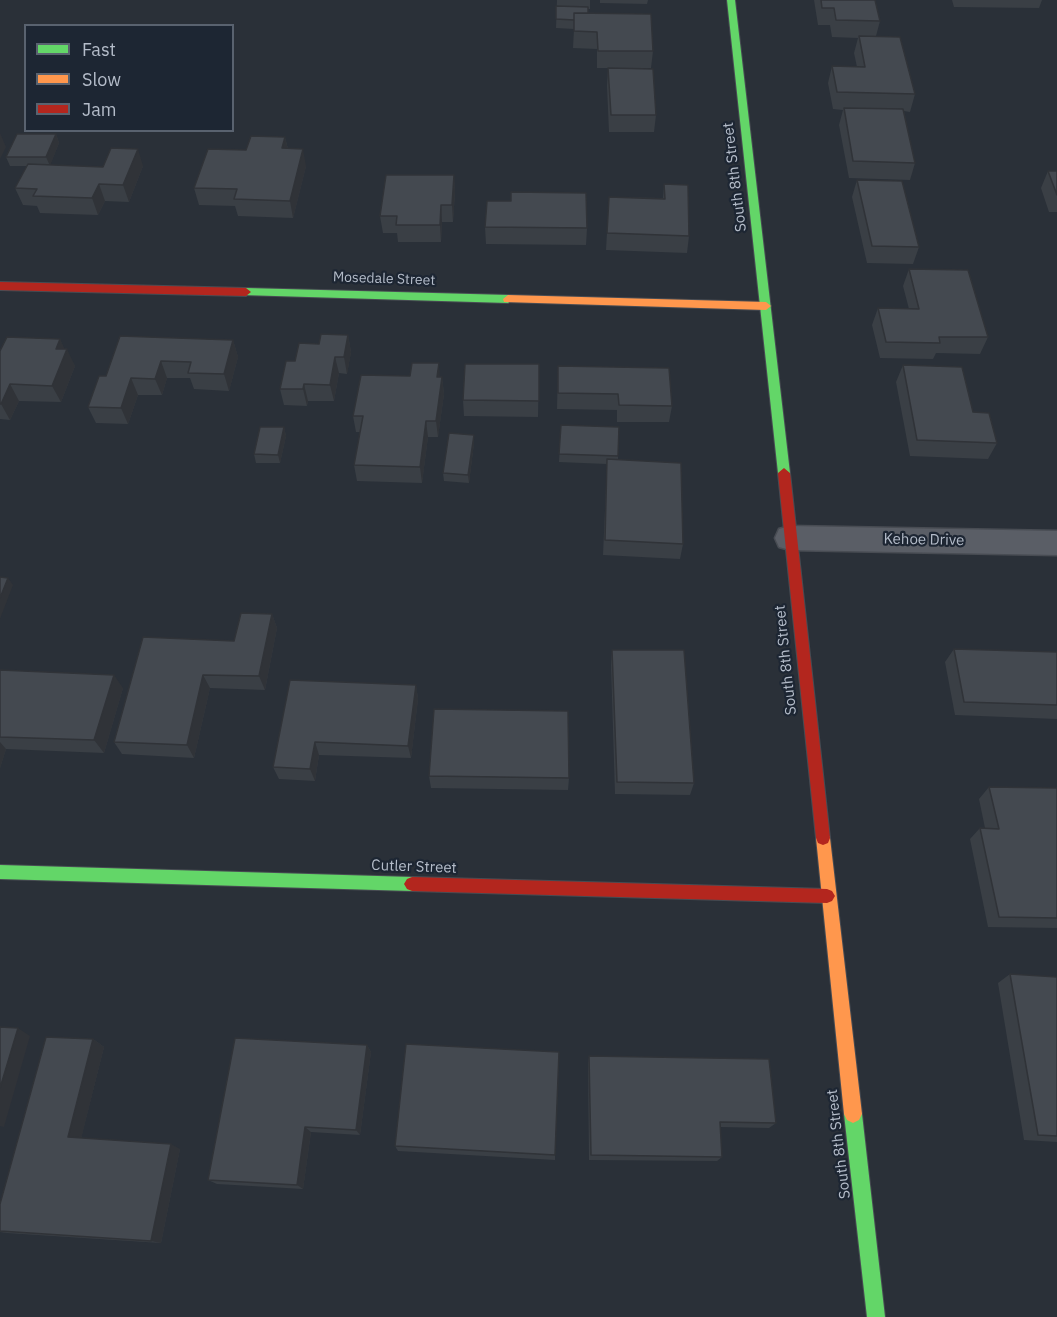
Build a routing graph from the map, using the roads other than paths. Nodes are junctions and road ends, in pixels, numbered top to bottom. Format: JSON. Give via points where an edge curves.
{"nodes":[{"id":1,"x":731,"y":0,"type":"edge"},
{"id":2,"x":0,"y":286,"type":"edge"},
{"id":3,"x":766,"y":306,"type":"junction"},
{"id":4,"x":790,"y":538,"type":"junction"},
{"id":5,"x":1057,"y":543,"type":"edge"},
{"id":6,"x":0,"y":872,"type":"edge"},
{"id":7,"x":827,"y":896,"type":"junction"},
{"id":8,"x":876,"y":1317,"type":"edge"}],
"edges":[{"from":1,"to":3,"type":"street","name":"South 8th Street"},
{"from":2,"to":3,"type":"street","name":"Mosedale Street"},
{"from":3,"to":4,"type":"street","name":"South 8th Street"},
{"from":4,"to":5,"type":"street","name":"Kehoe Drive"},
{"from":4,"to":7,"type":"street","name":"South 8th Street"},
{"from":6,"to":7,"type":"street","name":"Cutler Street"},
{"from":7,"to":8,"type":"street","name":"South 8th Street"}]}
